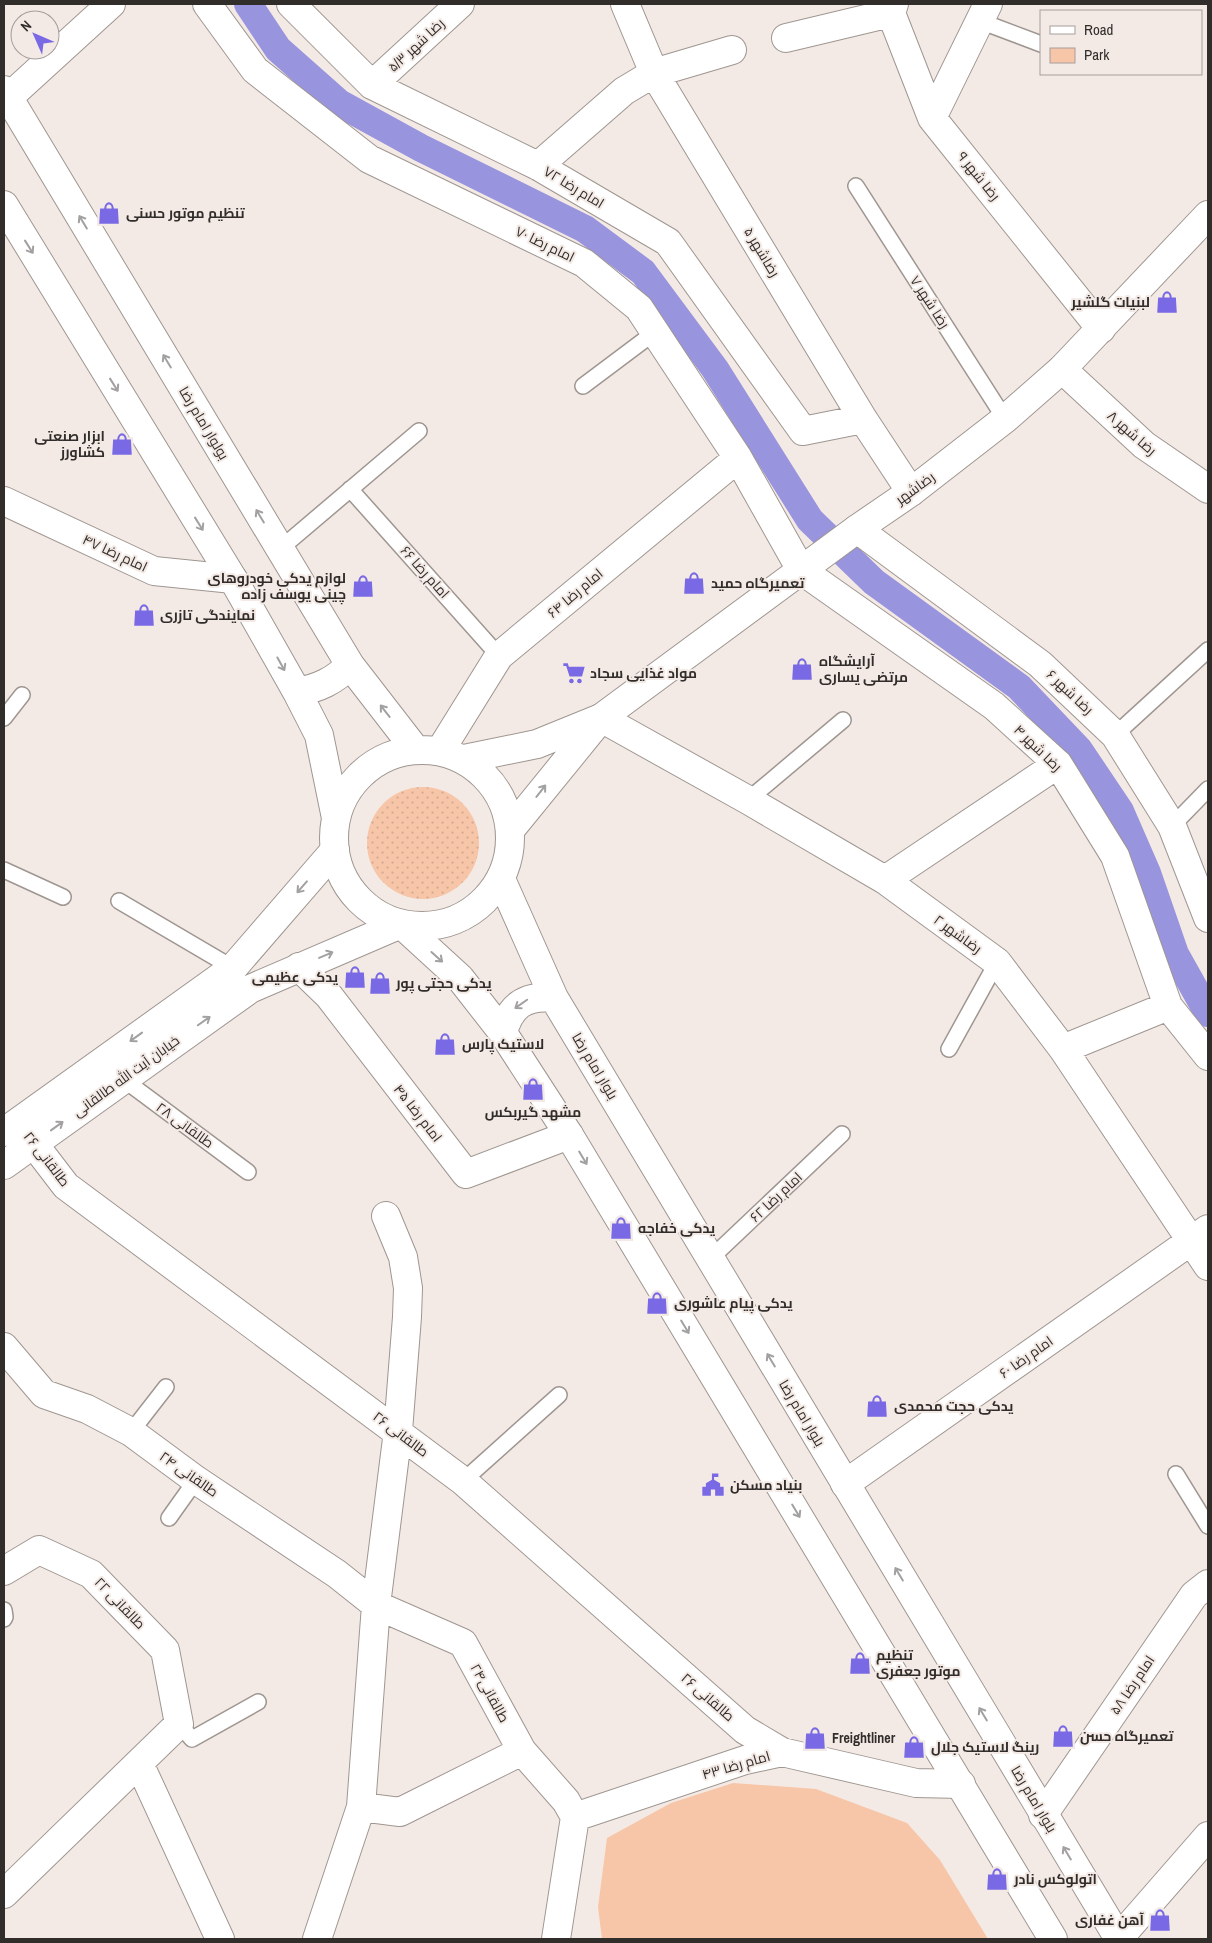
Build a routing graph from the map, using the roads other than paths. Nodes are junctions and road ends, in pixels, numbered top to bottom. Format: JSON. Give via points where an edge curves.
{"nodes":[{"id":1,"x":111,"y":4,"type":"edge"},
{"id":2,"x":207,"y":4,"type":"edge"},
{"id":3,"x":291,"y":4,"type":"edge"},
{"id":4,"x":460,"y":4,"type":"edge"},
{"id":5,"x":625,"y":4,"type":"edge"},
{"id":6,"x":893,"y":8,"type":"edge"},
{"id":7,"x":984,"y":12,"type":"edge"},
{"id":8,"x":786,"y":38,"type":"dead end"},
{"id":9,"x":1040,"y":43,"type":"edge"},
{"id":10,"x":732,"y":50,"type":"dead end"},
{"id":11,"x":654,"y":73,"type":"junction"},
{"id":12,"x":372,"y":85,"type":"junction"},
{"id":13,"x":6,"y":94,"type":"edge"},
{"id":14,"x":932,"y":118,"type":"junction"},
{"id":15,"x":538,"y":166,"type":"junction"},
{"id":16,"x":856,"y":186,"type":"dead end"},
{"id":17,"x":4,"y":206,"type":"edge"},
{"id":18,"x":1208,"y":216,"type":"edge"},
{"id":19,"x":1102,"y":330,"type":"junction"},
{"id":20,"x":655,"y":332,"type":"junction"},
{"id":21,"x":1062,"y":369,"type":"junction"},
{"id":22,"x":583,"y":386,"type":"dead end"},
{"id":23,"x":862,"y":419,"type":"junction"},
{"id":24,"x":1005,"y":419,"type":"junction"},
{"id":25,"x":419,"y":431,"type":"dead end"},
{"id":26,"x":738,"y":458,"type":"junction"},
{"id":27,"x":350,"y":489,"type":"junction"},
{"id":28,"x":1208,"y":489,"type":"edge"},
{"id":29,"x":911,"y":492,"type":"junction"},
{"id":30,"x":4,"y":501,"type":"edge"},
{"id":31,"x":857,"y":529,"type":"junction"},
{"id":32,"x":280,"y":549,"type":"junction"},
{"id":33,"x":802,"y":570,"type":"junction"},
{"id":34,"x":233,"y":578,"type":"junction"},
{"id":35,"x":1208,"y":650,"type":"edge"},
{"id":36,"x":499,"y":656,"type":"junction"},
{"id":37,"x":350,"y":665,"type":"junction"},
{"id":38,"x":297,"y":692,"type":"junction"},
{"id":39,"x":22,"y":695,"type":"dead end"},
{"id":40,"x":4,"y":718,"type":"edge"},
{"id":41,"x":595,"y":720,"type":"junction"},
{"id":42,"x":843,"y":720,"type":"dead end"},
{"id":43,"x":1115,"y":735,"type":"junction"},
{"id":44,"x":440,"y":753,"type":"junction"},
{"id":45,"x":1058,"y":764,"type":"junction"},
{"id":46,"x":1208,"y":789,"type":"edge"},
{"id":47,"x":748,"y":800,"type":"junction"},
{"id":48,"x":336,"y":818,"type":"junction"},
{"id":49,"x":1172,"y":826,"type":"junction"},
{"id":50,"x":511,"y":829,"type":"junction"},
{"id":51,"x":334,"y":850,"type":"junction"},
{"id":52,"x":4,"y":870,"type":"edge"},
{"id":53,"x":501,"y":879,"type":"junction"},
{"id":54,"x":884,"y":880,"type":"junction"},
{"id":55,"x":63,"y":897,"type":"dead end"},
{"id":56,"x":119,"y":901,"type":"dead end"},
{"id":57,"x":1208,"y":918,"type":"edge"},
{"id":58,"x":401,"y":924,"type":"junction"},
{"id":59,"x":997,"y":962,"type":"junction"},
{"id":60,"x":299,"y":967,"type":"junction"},
{"id":61,"x":241,"y":978,"type":"junction"},
{"id":62,"x":554,"y":998,"type":"junction"},
{"id":63,"x":1168,"y":1006,"type":"junction"},
{"id":64,"x":503,"y":1033,"type":"junction"},
{"id":65,"x":949,"y":1049,"type":"dead end"},
{"id":66,"x":1063,"y":1049,"type":"junction"},
{"id":67,"x":1208,"y":1056,"type":"edge"},
{"id":68,"x":123,"y":1079,"type":"junction"},
{"id":69,"x":18,"y":1132,"type":"edge"},
{"id":70,"x":842,"y":1134,"type":"dead end"},
{"id":71,"x":569,"y":1135,"type":"junction"},
{"id":72,"x":4,"y":1165,"type":"edge"},
{"id":73,"x":248,"y":1172,"type":"dead end"},
{"id":74,"x":386,"y":1216,"type":"dead end"},
{"id":75,"x":1200,"y":1235,"type":"edge"},
{"id":76,"x":710,"y":1259,"type":"junction"},
{"id":77,"x":1208,"y":1266,"type":"edge"},
{"id":78,"x":4,"y":1347,"type":"edge"},
{"id":79,"x":166,"y":1387,"type":"dead end"},
{"id":80,"x":559,"y":1395,"type":"dead end"},
{"id":81,"x":398,"y":1431,"type":"junction"},
{"id":82,"x":131,"y":1432,"type":"junction"},
{"id":83,"x":1176,"y":1474,"type":"dead end"},
{"id":84,"x":196,"y":1480,"type":"junction"},
{"id":85,"x":463,"y":1481,"type":"junction"},
{"id":86,"x":844,"y":1484,"type":"junction"},
{"id":87,"x":169,"y":1518,"type":"dead end"},
{"id":88,"x":1208,"y":1526,"type":"edge"},
{"id":89,"x":4,"y":1571,"type":"edge"},
{"id":90,"x":1208,"y":1584,"type":"edge"},
{"id":91,"x":376,"y":1605,"type":"junction"},
{"id":92,"x":4,"y":1610,"type":"edge"},
{"id":93,"x":4,"y":1619,"type":"edge"},
{"id":94,"x":258,"y":1702,"type":"dead end"},
{"id":95,"x":179,"y":1724,"type":"junction"},
{"id":96,"x":522,"y":1752,"type":"junction"},
{"id":97,"x":782,"y":1752,"type":"junction"},
{"id":98,"x":139,"y":1764,"type":"junction"},
{"id":99,"x":961,"y":1784,"type":"junction"},
{"id":100,"x":361,"y":1807,"type":"junction"},
{"id":101,"x":1043,"y":1815,"type":"junction"},
{"id":102,"x":575,"y":1817,"type":"junction"},
{"id":103,"x":1208,"y":1836,"type":"edge"},
{"id":104,"x":4,"y":1894,"type":"edge"},
{"id":105,"x":1050,"y":1938,"type":"edge"},
{"id":106,"x":220,"y":1939,"type":"edge"},
{"id":107,"x":317,"y":1939,"type":"edge"},
{"id":108,"x":556,"y":1939,"type":"edge"},
{"id":109,"x":1119,"y":1939,"type":"edge"}],
"edges":[{"from":1,"to":13,"type":"street"},
{"from":2,"to":20,"type":"street","name":"امام رضا ۷۰","via":[[255,70],[369,159],[584,263],[639,308]]},
{"from":3,"to":12,"type":"street","name":"امام رضا ۷۲"},
{"from":4,"to":12,"type":"street","name":"۵/۳ رضا شهر"},
{"from":5,"to":11,"type":"street","name":"رضاشهر ۵"},
{"from":6,"to":8,"type":"street"},
{"from":6,"to":14,"type":"street","name":"رضا شهر ۹"},
{"from":7,"to":9,"type":"lane"},
{"from":7,"to":14,"type":"street"},
{"from":10,"to":11,"type":"street"},
{"from":11,"to":15,"type":"street","via":[[624,91]]},
{"from":11,"to":23,"type":"street","name":"رضاشهر ۵"},
{"from":12,"to":15,"type":"street","name":"امام رضا ۷۲"},
{"from":32,"to":13,"type":"street","name":"بولوار امام رضا","one_way":true},
{"from":14,"to":19,"type":"street","name":"رضا شهر ۹"},
{"from":15,"to":23,"type":"street","name":"امام رضا ۷۲","via":[[668,242],[803,430]]},
{"from":16,"to":24,"type":"lane","name":"رضا شهر ۷"},
{"from":17,"to":34,"type":"street","one_way":true},
{"from":18,"to":19,"type":"street","name":"رضاشهر"},
{"from":19,"to":21,"type":"street","name":"رضاشهر"},
{"from":20,"to":22,"type":"lane"},
{"from":20,"to":26,"type":"street","name":"امام رضا ۷۰"},
{"from":21,"to":24,"type":"street","name":"رضاشهر"},
{"from":21,"to":28,"type":"street","name":"رضا شهر ۸","via":[[1144,445]]},
{"from":23,"to":29,"type":"street","name":"رضاشهر ۵"},
{"from":24,"to":29,"type":"street","name":"رضاشهر"},
{"from":25,"to":27,"type":"lane"},
{"from":26,"to":33,"type":"street","name":"امام رضا ۷۰"},
{"from":26,"to":36,"type":"street","name":"امام رضا ۶۴"},
{"from":27,"to":32,"type":"lane"},
{"from":27,"to":36,"type":"lane","name":"امام رضا ۶۶"},
{"from":29,"to":31,"type":"street","name":"رضاشهر"},
{"from":30,"to":34,"type":"street","name":"امام رضا ۴۷","via":[[154,571]]},
{"from":31,"to":33,"type":"street","name":"رضاشهر"},
{"from":31,"to":43,"type":"street","name":"رضا شهر ۶","via":[[1040,664]]},
{"from":32,"to":37,"type":"street","name":"بولوار امام رضا"},
{"from":33,"to":41,"type":"street","name":"رضاشهر"},
{"from":33,"to":45,"type":"street","name":"رضا شهر ۴","via":[[994,706]]},
{"from":34,"to":38,"type":"street","one_way":true},
{"from":35,"to":43,"type":"lane"},
{"from":36,"to":44,"type":"street","name":"امام رضا ۶۴"},
{"from":37,"to":38,"type":"street","via":[[325,685]]},
{"from":44,"to":37,"type":"street","name":"بولوار امام رضا","one_way":true},
{"from":38,"to":48,"type":"street","via":[[319,735]]},
{"from":39,"to":40,"type":"lane"},
{"from":41,"to":44,"type":"street","via":[[537,744]]},
{"from":41,"to":47,"type":"street","name":"رضاشهر ۲"},
{"from":50,"to":41,"type":"street","one_way":true},
{"from":42,"to":47,"type":"lane"},
{"from":43,"to":49,"type":"street","name":"رضا شهر ۶"},
{"from":44,"to":48,"type":"street","via":[[393,754],[373,764],[356,778]]},
{"from":44,"to":50,"type":"street","via":[[487,777],[503,801]]},
{"from":45,"to":54,"type":"street"},
{"from":45,"to":63,"type":"street","name":"رضا شهر ۴","via":[[1115,856]]},
{"from":46,"to":49,"type":"lane"},
{"from":47,"to":54,"type":"street","name":"رضاشهر ۲"},
{"from":48,"to":51,"type":"street"},
{"from":49,"to":57,"type":"street","name":"رضا شهر ۶"},
{"from":50,"to":53,"type":"street","via":[[510,855]]},
{"from":51,"to":58,"type":"street","via":[[350,889],[364,905]]},
{"from":51,"to":61,"type":"street","one_way":true},
{"from":52,"to":55,"type":"lane"},
{"from":53,"to":58,"type":"street","via":[[483,902],[458,918],[430,926]]},
{"from":53,"to":62,"type":"street","name":"بلوار امام رضا"},
{"from":54,"to":59,"type":"street","name":"رضاشهر ۲"},
{"from":56,"to":61,"type":"lane"},
{"from":60,"to":58,"type":"street","one_way":true},
{"from":58,"to":64,"type":"street","one_way":true,"via":[[460,978]]},
{"from":59,"to":65,"type":"lane"},
{"from":59,"to":66,"type":"street","name":"رضاشهر ۲"},
{"from":60,"to":61,"type":"street"},
{"from":60,"to":71,"type":"street","name":"امام رضا ۴۵","via":[[329,996],[466,1174]]},
{"from":68,"to":61,"type":"street","name":"خیابان آیت الله طالقانی","one_way":true},
{"from":61,"to":69,"type":"street","name":"خیابان آیت الله طالقانی","one_way":true},
{"from":62,"to":64,"type":"street","one_way":true,"via":[[531,998],[521,1003],[512,1011]]},
{"from":62,"to":76,"type":"street","name":"بلوار امام رضا"},
{"from":63,"to":66,"type":"street"},
{"from":63,"to":67,"type":"street","name":"رضا شهر ۴"},
{"from":64,"to":71,"type":"street"},
{"from":66,"to":75,"type":"street","name":"رضاشهر ۲"},
{"from":69,"to":68,"type":"street","name":"خیابان آیت الله طالقانی","one_way":true},
{"from":68,"to":73,"type":"lane","name":"طالقانی ۲۸"},
{"from":69,"to":72,"type":"street","name":"خیابان آیت الله طالقانی"},
{"from":69,"to":81,"type":"street","name":"طالقانی ۲۶","via":[[66,1186]]},
{"from":70,"to":76,"type":"lane","name":"امام رضا ۶۲"},
{"from":71,"to":99,"type":"street","one_way":true},
{"from":74,"to":81,"type":"street","via":[[402,1257],[408,1288]]},
{"from":75,"to":77,"type":"street","name":"رضاشهر ۲"},
{"from":75,"to":86,"type":"street","name":"امام رضا ۶۰"},
{"from":86,"to":76,"type":"street","name":"بلوار امام رضا","one_way":true},
{"from":78,"to":82,"type":"street","name":"طالقانی ۲۴","via":[[44,1394],[86,1409]]},
{"from":79,"to":82,"type":"lane"},
{"from":80,"to":85,"type":"lane"},
{"from":81,"to":85,"type":"street","name":"طالقانی ۲۶"},
{"from":81,"to":91,"type":"street"},
{"from":82,"to":84,"type":"street","name":"طالقانی ۲۴"},
{"from":83,"to":88,"type":"lane"},
{"from":84,"to":87,"type":"lane"},
{"from":84,"to":91,"type":"street","name":"طالقانی ۲۴","via":[[337,1574]]},
{"from":85,"to":97,"type":"street","name":"طالقانی ۲۶","via":[[745,1730]]},
{"from":101,"to":86,"type":"street","name":"بلوار امام رضا","one_way":true},
{"from":89,"to":95,"type":"street","name":"طالقانی ۲۲","via":[[39,1550],[91,1574],[165,1650]]},
{"from":90,"to":101,"type":"street","name":"امام رضا ۵۸","via":[[1194,1595]]},
{"from":91,"to":96,"type":"street","name":"طالقانی۲۴","via":[[462,1643]]},
{"from":91,"to":100,"type":"street"},
{"from":92,"to":93,"type":"lane"},
{"from":94,"to":95,"type":"lane","via":[[192,1739]]},
{"from":95,"to":98,"type":"street"},
{"from":96,"to":100,"type":"street","via":[[400,1812]]},
{"from":96,"to":102,"type":"street","name":"طالقانی۲۴","via":[[566,1801]]},
{"from":97,"to":99,"type":"street","name":"امام رضا ۴۳","via":[[916,1782]]},
{"from":97,"to":102,"type":"street","name":"امام رضا ۴۳","via":[[744,1760]]},
{"from":98,"to":104,"type":"street"},
{"from":98,"to":106,"type":"street"},
{"from":99,"to":105,"type":"street"},
{"from":100,"to":107,"type":"street"},
{"from":109,"to":101,"type":"street","name":"بلوار امام رضا","one_way":true},
{"from":102,"to":108,"type":"street"},
{"from":103,"to":109,"type":"street"}]}
